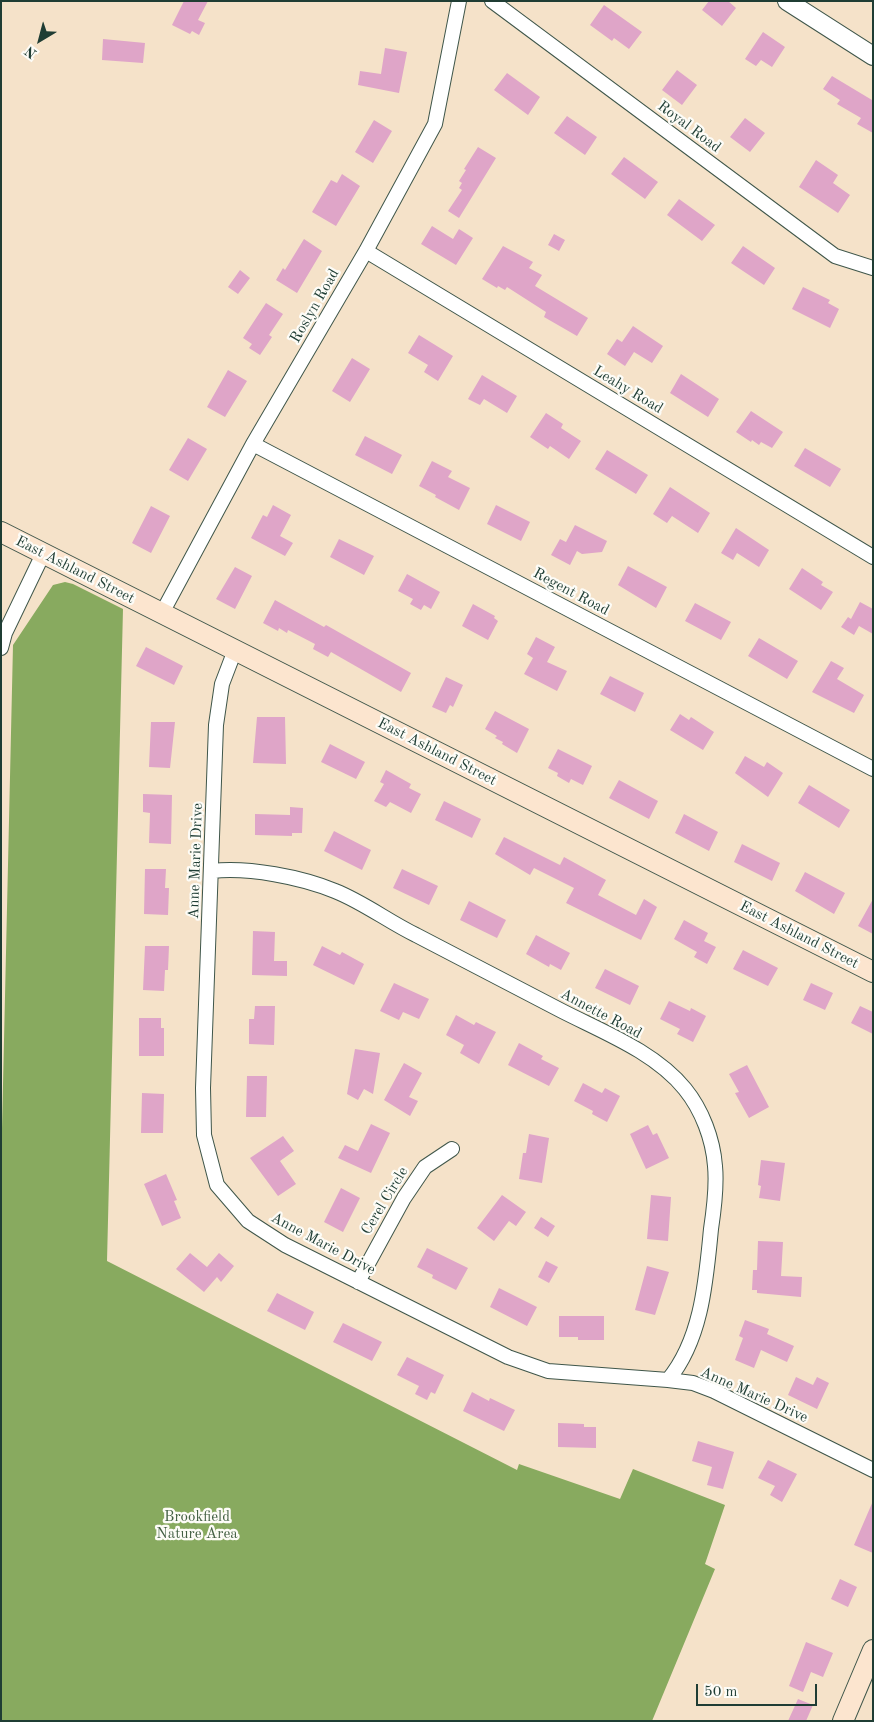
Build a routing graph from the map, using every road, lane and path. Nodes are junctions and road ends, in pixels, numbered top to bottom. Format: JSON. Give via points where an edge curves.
{"nodes":[{"id":1,"x":459,"y":1,"type":"edge"},
{"id":2,"x":492,"y":1,"type":"edge"},
{"id":3,"x":787,"y":1,"type":"edge"},
{"id":4,"x":873,"y":56,"type":"edge"},
{"id":5,"x":366,"y":251,"type":"junction"},
{"id":6,"x":873,"y":268,"type":"edge"},
{"id":7,"x":253,"y":444,"type":"junction"},
{"id":8,"x":1,"y":532,"type":"edge"},
{"id":9,"x":43,"y":554,"type":"junction"},
{"id":10,"x":873,"y":556,"type":"edge"},
{"id":11,"x":162,"y":613,"type":"junction"},
{"id":12,"x":1,"y":648,"type":"edge"},
{"id":13,"x":234,"y":650,"type":"junction"},
{"id":14,"x":873,"y":769,"type":"edge"},
{"id":15,"x":212,"y":871,"type":"junction"},
{"id":16,"x":873,"y":972,"type":"edge"},
{"id":17,"x":452,"y":1149,"type":"dead end"},
{"id":18,"x":358,"y":1282,"type":"junction"},
{"id":19,"x":668,"y":1380,"type":"junction"},
{"id":20,"x":873,"y":1470,"type":"edge"},
{"id":21,"x":873,"y":1650,"type":"edge"},
{"id":22,"x":843,"y":1721,"type":"edge"}],
"edges":[{"from":1,"to":5,"type":"street","name":"Roslyn Road","via":[[435,124]]},
{"from":2,"to":6,"type":"street","name":"Royal Road","via":[[835,256]]},
{"from":3,"to":4,"type":"street"},
{"from":5,"to":7,"type":"street","name":"Roslyn Road"},
{"from":5,"to":10,"type":"street","name":"Leahy Road"},
{"from":7,"to":11,"type":"street","name":"Roslyn Road"},
{"from":7,"to":14,"type":"street","name":"Regent Road"},
{"from":8,"to":9,"type":"main road","name":"East Ashland Street"},
{"from":9,"to":11,"type":"main road","name":"East Ashland Street"},
{"from":9,"to":12,"type":"street","via":[[5,632]]},
{"from":11,"to":13,"type":"main road","name":"East Ashland Street"},
{"from":13,"to":15,"type":"street","name":"Anne Marie Drive","via":[[222,684],[216,725]]},
{"from":13,"to":16,"type":"main road","name":"East Ashland Street"},
{"from":15,"to":18,"type":"street","name":"Anne Marie Drive","via":[[203,1088],[204,1135],[217,1185],[248,1221]]},
{"from":15,"to":19,"type":"street","name":"Annette Road","via":[[276,874],[336,891],[627,1045],[663,1068],[685,1089],[704,1119],[715,1166],[713,1214],[706,1278],[692,1337],[678,1368]]},
{"from":17,"to":18,"type":"street","name":"Cerel Circle","via":[[425,1167],[404,1198]]},
{"from":18,"to":19,"type":"street","name":"Anne Marie Drive","via":[[508,1357],[548,1371]]},
{"from":19,"to":20,"type":"street","name":"Anne Marie Drive","via":[[693,1383],[714,1392]]},
{"from":21,"to":22,"type":"main road"}]}
